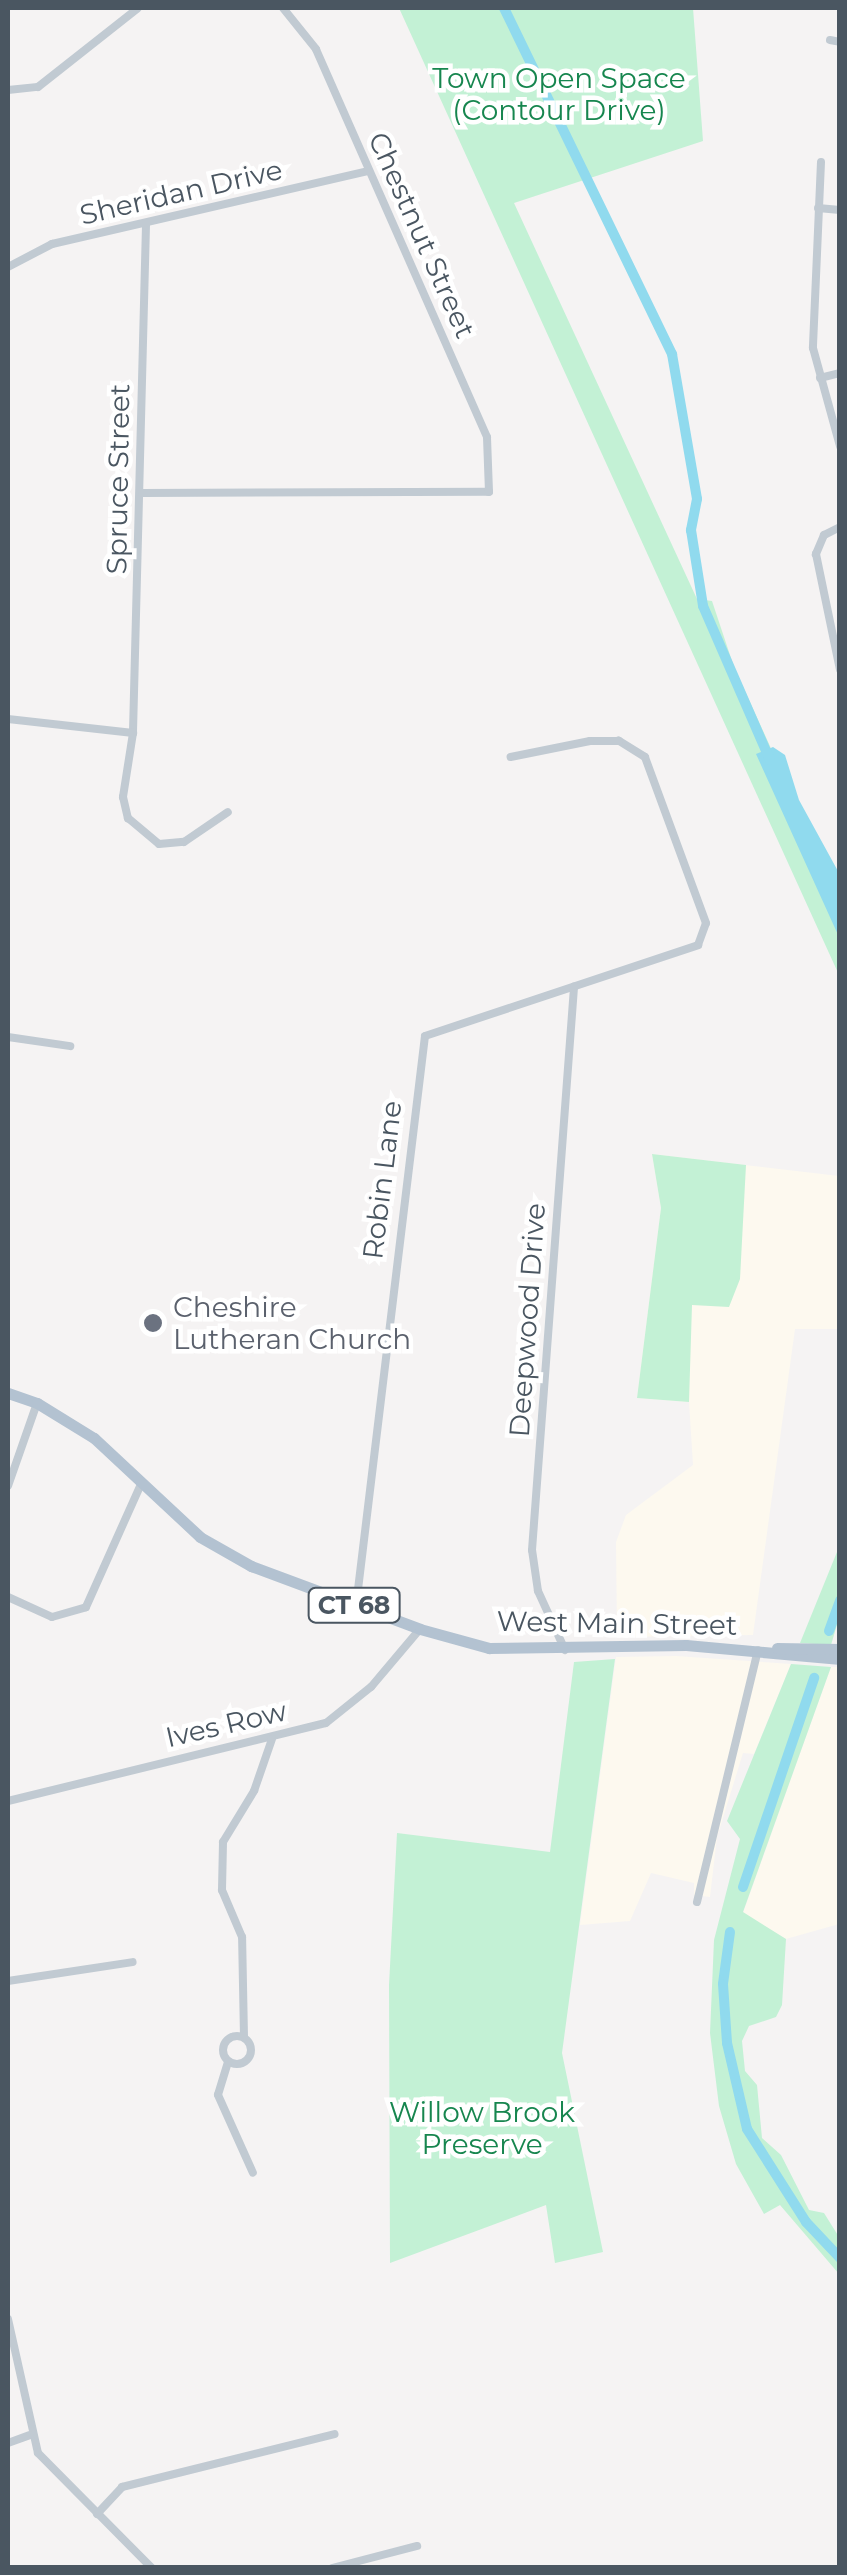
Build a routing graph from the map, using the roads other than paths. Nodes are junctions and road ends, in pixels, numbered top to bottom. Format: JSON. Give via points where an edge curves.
{"nodes":[{"id":1,"x":138,"y":8,"type":"edge"},
{"id":2,"x":282,"y":8,"type":"edge"},
{"id":3,"x":8,"y":90,"type":"edge"},
{"id":4,"x":821,"y":162,"type":"dead end"},
{"id":5,"x":368,"y":171,"type":"junction"},
{"id":6,"x":818,"y":208,"type":"junction"},
{"id":7,"x":840,"y":210,"type":"edge"},
{"id":8,"x":146,"y":225,"type":"junction"},
{"id":9,"x":8,"y":267,"type":"edge"},
{"id":10,"x":840,"y":373,"type":"edge"},
{"id":11,"x":820,"y":378,"type":"junction"},
{"id":12,"x":840,"y":446,"type":"edge"},
{"id":13,"x":142,"y":493,"type":"junction"},
{"id":14,"x":840,"y":527,"type":"edge"},
{"id":15,"x":840,"y":670,"type":"edge"},
{"id":16,"x":8,"y":719,"type":"edge"},
{"id":17,"x":133,"y":733,"type":"junction"},
{"id":18,"x":511,"y":758,"type":"dead end"},
{"id":19,"x":228,"y":812,"type":"dead end"},
{"id":20,"x":574,"y":987,"type":"junction"},
{"id":21,"x":8,"y":1037,"type":"edge"},
{"id":22,"x":70,"y":1046,"type":"dead end"},
{"id":23,"x":8,"y":1394,"type":"edge"},
{"id":24,"x":37,"y":1403,"type":"junction"},
{"id":25,"x":142,"y":1484,"type":"junction"},
{"id":26,"x":8,"y":1486,"type":"edge"},
{"id":27,"x":8,"y":1596,"type":"edge"},
{"id":28,"x":356,"y":1606,"type":"junction"},
{"id":29,"x":420,"y":1629,"type":"junction"},
{"id":30,"x":840,"y":1649,"type":"edge"},
{"id":31,"x":565,"y":1650,"type":"junction"},
{"id":32,"x":758,"y":1650,"type":"junction"},
{"id":33,"x":840,"y":1660,"type":"edge"},
{"id":34,"x":272,"y":1739,"type":"junction"},
{"id":35,"x":8,"y":1801,"type":"edge"},
{"id":36,"x":697,"y":1902,"type":"dead end"},
{"id":37,"x":133,"y":1962,"type":"dead end"},
{"id":38,"x":8,"y":1980,"type":"edge"},
{"id":39,"x":244,"y":2038,"type":"junction"},
{"id":40,"x":228,"y":2062,"type":"junction"},
{"id":41,"x":253,"y":2173,"type":"dead end"},
{"id":42,"x":8,"y":2319,"type":"edge"},
{"id":43,"x":334,"y":2434,"type":"dead end"},
{"id":44,"x":30,"y":2435,"type":"junction"},
{"id":45,"x":8,"y":2443,"type":"edge"},
{"id":46,"x":97,"y":2514,"type":"junction"},
{"id":47,"x":417,"y":2546,"type":"dead end"},
{"id":48,"x":152,"y":2568,"type":"edge"},
{"id":49,"x":332,"y":2568,"type":"edge"}],
"edges":[{"from":1,"to":3,"type":"street","via":[[38,87]]},
{"from":2,"to":5,"type":"street","name":"Chestnut Street","via":[[316,49]]},
{"from":4,"to":6,"type":"street"},
{"from":5,"to":8,"type":"street","name":"Sheridan Drive"},
{"from":5,"to":13,"type":"street","name":"Chestnut Street","via":[[487,437],[489,492]]},
{"from":6,"to":7,"type":"street"},
{"from":6,"to":11,"type":"street","via":[[812,298]]},
{"from":8,"to":9,"type":"street","name":"Sheridan Drive","via":[[52,244]]},
{"from":8,"to":13,"type":"street","name":"Spruce Street"},
{"from":10,"to":11,"type":"street"},
{"from":11,"to":12,"type":"street"},
{"from":13,"to":17,"type":"street","name":"Spruce Street"},
{"from":14,"to":15,"type":"street","via":[[824,534],[816,554]]},
{"from":16,"to":17,"type":"street"},
{"from":17,"to":19,"type":"street","name":"Spruce Street","via":[[123,796],[140,834],[159,844],[184,842]]},
{"from":18,"to":20,"type":"street","via":[[590,740],[619,741],[645,758],[706,923],[698,945]]},
{"from":20,"to":28,"type":"street","name":"Robin Lane","via":[[425,1036]]},
{"from":20,"to":31,"type":"street","name":"Deepwood Drive","via":[[532,1550],[538,1591]]},
{"from":21,"to":22,"type":"street"},
{"from":23,"to":24,"type":"main road","name":"West Main Street","number":"CT 68"},
{"from":24,"to":25,"type":"main road","name":"West Main Street","number":"CT 68","via":[[94,1438]]},
{"from":24,"to":26,"type":"street"},
{"from":25,"to":27,"type":"street","via":[[86,1607],[52,1617]]},
{"from":25,"to":28,"type":"main road","name":"West Main Street","number":"CT 68","via":[[200,1536],[251,1566]]},
{"from":28,"to":29,"type":"main road","name":"West Main Street","number":"CT 68"},
{"from":29,"to":31,"type":"main road","name":"West Main Street","number":"CT 68","via":[[488,1648]]},
{"from":29,"to":34,"type":"street","name":"Ives Row","via":[[371,1686],[326,1723]]},
{"from":30,"to":32,"type":"main road","name":"West Main Street","number":"CT 68"},
{"from":31,"to":32,"type":"main road","name":"West Main Street","number":"CT 68"},
{"from":32,"to":33,"type":"main road","name":"West Main Street","number":"CT 68"},
{"from":32,"to":36,"type":"street","via":[[745,1727]]},
{"from":34,"to":35,"type":"street","name":"Ives Row","via":[[122,1769]]},
{"from":34,"to":39,"type":"street","via":[[254,1791],[223,1842],[222,1890],[242,1937]]},
{"from":37,"to":38,"type":"street"},
{"from":39,"to":40,"type":"street","via":[[226,2040]]},
{"from":39,"to":40,"type":"street","via":[[252,2047],[249,2059]]},
{"from":40,"to":41,"type":"street","via":[[218,2094]]},
{"from":42,"to":44,"type":"street"},
{"from":43,"to":46,"type":"street","via":[[122,2486]]},
{"from":44,"to":45,"type":"street"},
{"from":44,"to":46,"type":"street","via":[[65,2486]]},
{"from":46,"to":48,"type":"street"},
{"from":47,"to":49,"type":"street"}]}
